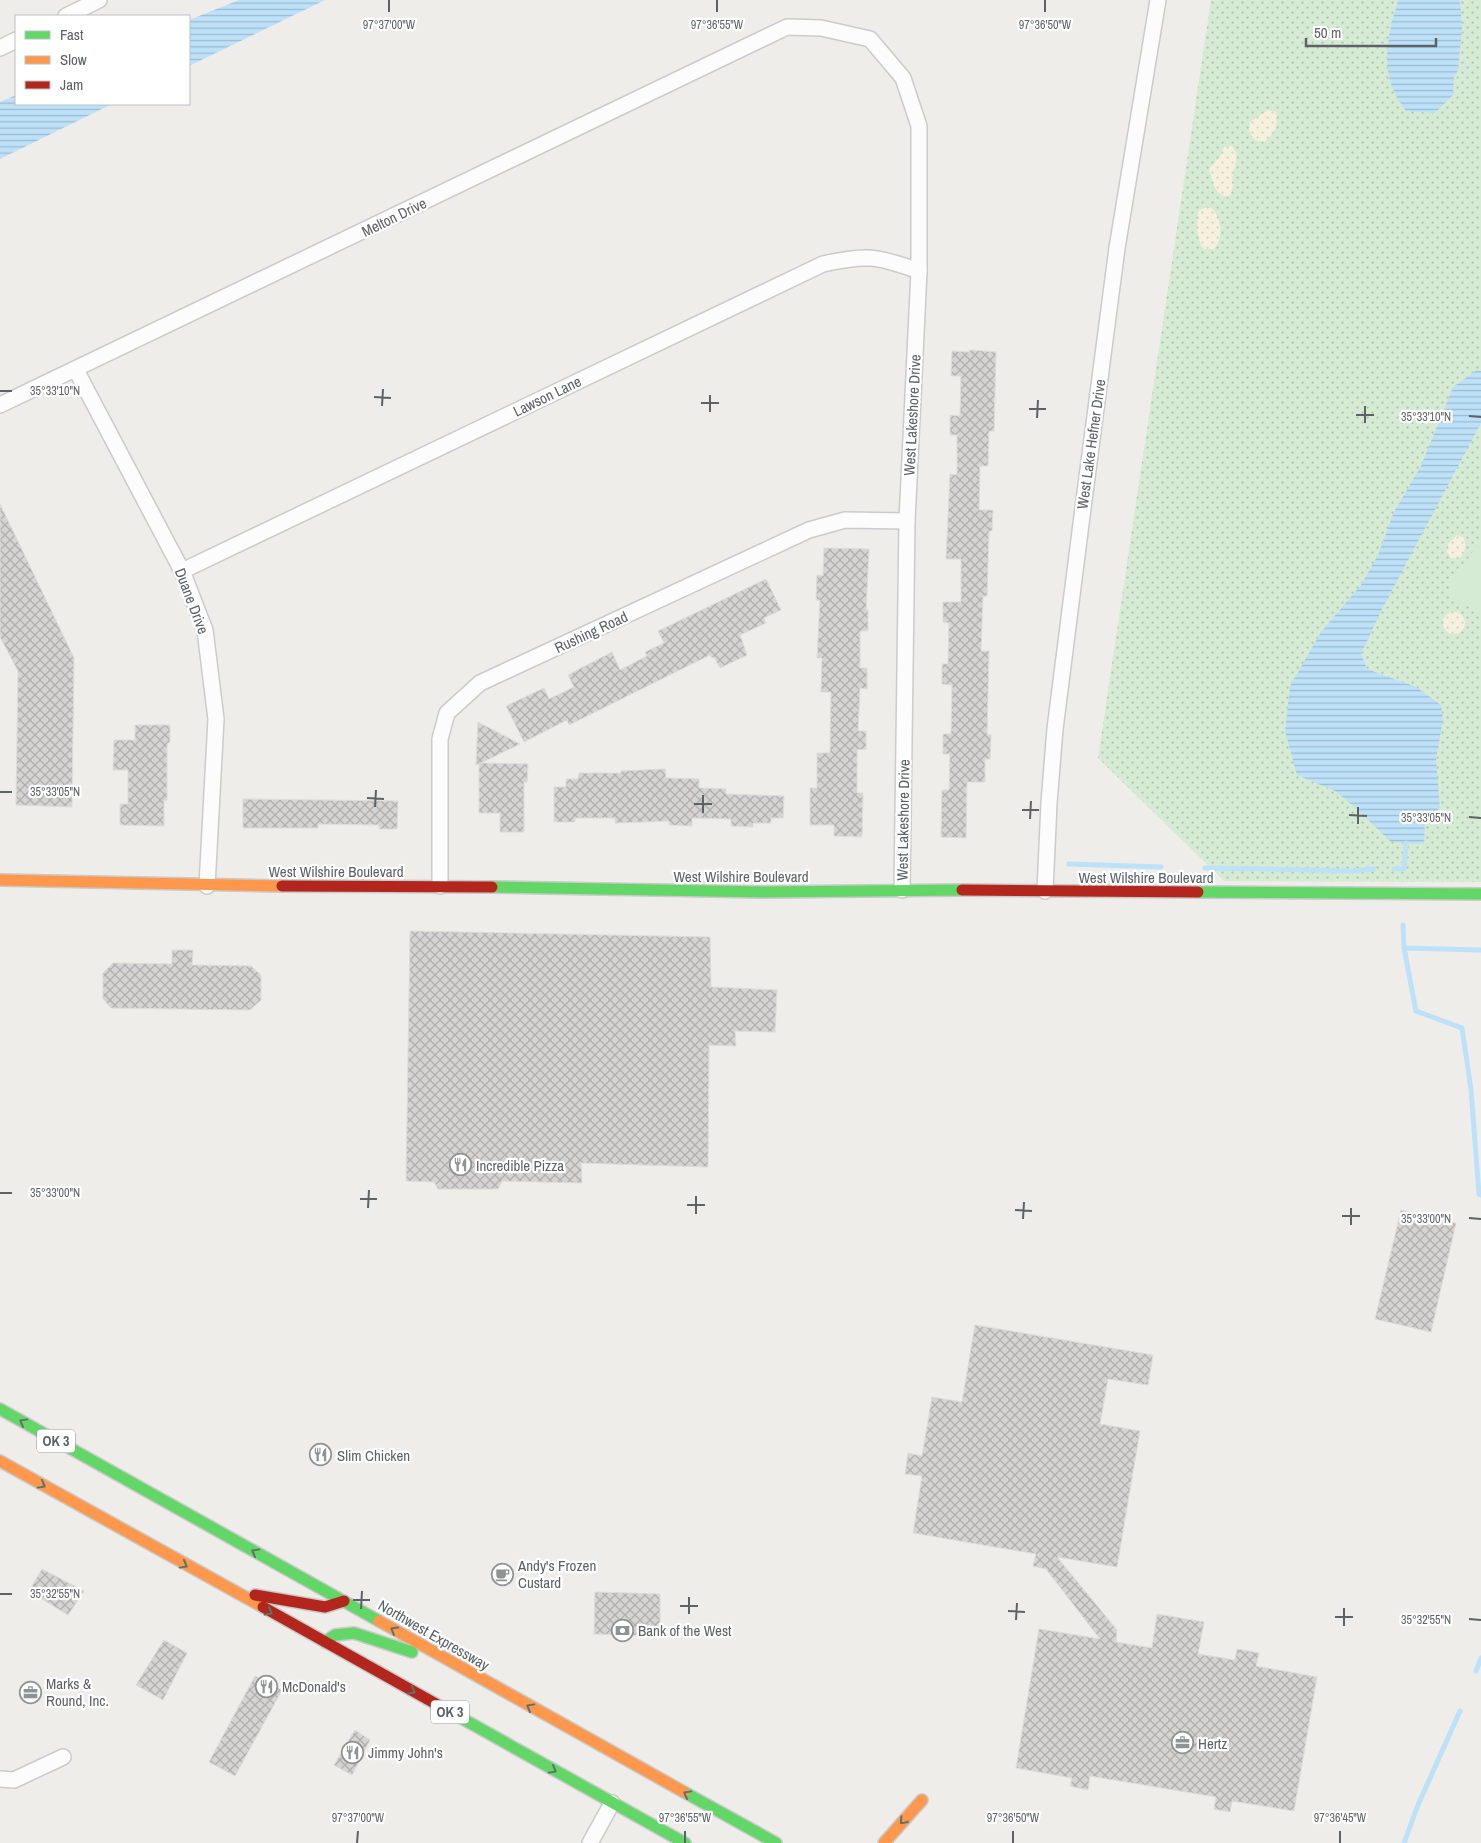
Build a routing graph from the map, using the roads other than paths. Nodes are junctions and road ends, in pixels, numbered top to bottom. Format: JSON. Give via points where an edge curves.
{"nodes":[{"id":1,"x":99,"y":0,"type":"edge"},
{"id":2,"x":1158,"y":0,"type":"edge"},
{"id":3,"x":68,"y":15,"type":"edge"},
{"id":4,"x":787,"y":27,"type":"joint"},
{"id":5,"x":15,"y":40,"type":"edge"},
{"id":6,"x":0,"y":48,"type":"edge"},
{"id":7,"x":918,"y":271,"type":"junction"},
{"id":8,"x":76,"y":370,"type":"junction"},
{"id":9,"x":0,"y":405,"type":"edge"},
{"id":10,"x":907,"y":521,"type":"junction"},
{"id":11,"x":182,"y":571,"type":"junction"},
{"id":12,"x":0,"y":880,"type":"edge"},
{"id":13,"x":207,"y":886,"type":"junction"},
{"id":14,"x":440,"y":886,"type":"junction"},
{"id":15,"x":902,"y":890,"type":"junction"},
{"id":16,"x":1046,"y":891,"type":"junction"},
{"id":17,"x":1481,"y":894,"type":"edge"},
{"id":18,"x":0,"y":1409,"type":"edge"},
{"id":19,"x":0,"y":1462,"type":"edge"},
{"id":20,"x":226,"y":1589,"type":"junction"},
{"id":21,"x":344,"y":1601,"type":"junction"},
{"id":22,"x":325,"y":1642,"type":"junction"},
{"id":23,"x":452,"y":1663,"type":"junction"},
{"id":24,"x":63,"y":1757,"type":"dead end"},
{"id":25,"x":0,"y":1779,"type":"edge"},
{"id":26,"x":922,"y":1800,"type":"dead end"},
{"id":27,"x":612,"y":1803,"type":"junction"},
{"id":28,"x":590,"y":1843,"type":"edge"},
{"id":29,"x":685,"y":1843,"type":"edge"},
{"id":30,"x":776,"y":1843,"type":"edge"},
{"id":31,"x":884,"y":1843,"type":"edge"}],
"edges":[{"from":1,"to":3,"type":"street"},
{"from":2,"to":16,"type":"street","name":"West Lake Hefner Drive","via":[[1117,248],[1055,729]]},
{"from":4,"to":7,"type":"street","name":"West Lakeshore Drive","via":[[821,28],[870,39],[904,78],[919,126]]},
{"from":4,"to":8,"type":"street","name":"Melton Drive"},
{"from":5,"to":6,"type":"street"},
{"from":7,"to":10,"type":"street","name":"West Lakeshore Drive"},
{"from":7,"to":11,"type":"street","name":"Lawson Lane","via":[[884,259],[856,256],[823,264]]},
{"from":8,"to":9,"type":"street","name":"Melton Drive"},
{"from":8,"to":11,"type":"street","name":"Duane Drive"},
{"from":10,"to":14,"type":"street","name":"Rushing Road","via":[[845,520],[808,530],[480,683],[447,713],[440,739]]},
{"from":10,"to":15,"type":"street","name":"West Lakeshore Drive"},
{"from":11,"to":13,"type":"street","name":"Duane Drive","via":[[206,630],[216,719]]},
{"from":12,"to":13,"type":"main road","name":"West Wilshire Boulevard"},
{"from":13,"to":14,"type":"main road","name":"West Wilshire Boulevard"},
{"from":14,"to":15,"type":"main road","name":"West Wilshire Boulevard","via":[[764,892]]},
{"from":15,"to":16,"type":"main road","name":"West Wilshire Boulevard"},
{"from":16,"to":17,"type":"main road","name":"West Wilshire Boulevard"},
{"from":21,"to":18,"type":"main road","name":"Northwest Expressway","number":"OK 3","one_way":true},
{"from":19,"to":20,"type":"main road","number":"OK 3","one_way":true},
{"from":20,"to":21,"type":"main road","via":[[326,1607]]},
{"from":20,"to":22,"type":"main road","number":"OK 3","one_way":true},
{"from":23,"to":21,"type":"main road","name":"Northwest Expressway","number":"OK 3","one_way":true},
{"from":22,"to":23,"type":"main road","via":[[335,1634],[354,1633]]},
{"from":22,"to":27,"type":"main road","number":"OK 3","one_way":true},
{"from":30,"to":23,"type":"main road","name":"Northwest Expressway","number":"OK 3","one_way":true},
{"from":24,"to":25,"type":"street","via":[[14,1780]]},
{"from":26,"to":31,"type":"main road","one_way":true},
{"from":27,"to":28,"type":"street"},
{"from":27,"to":29,"type":"main road","number":"OK 3"}]}
